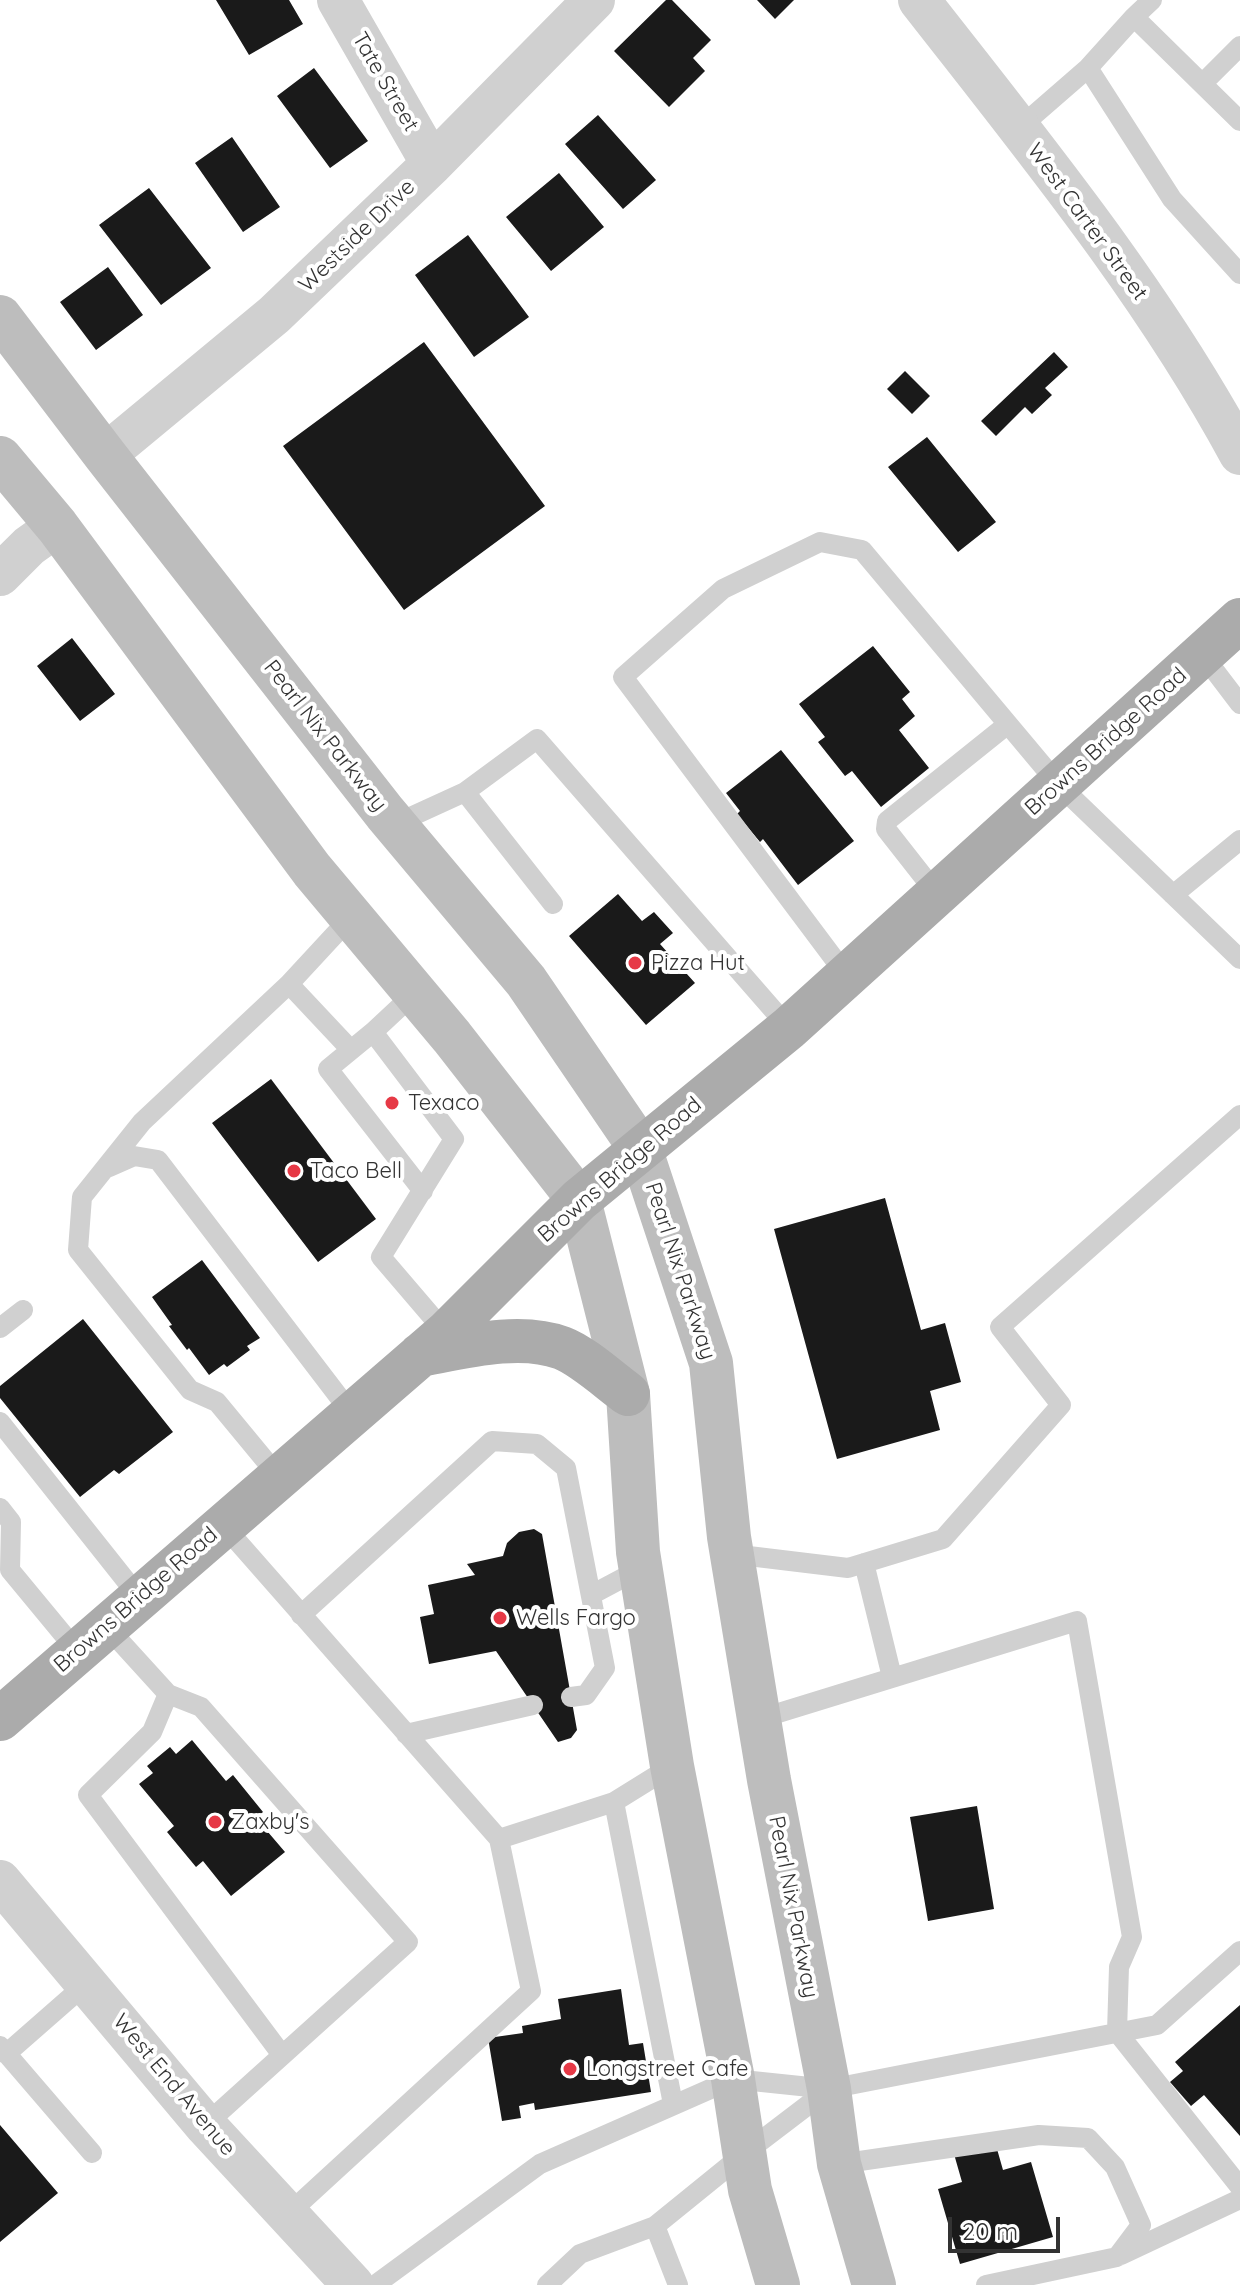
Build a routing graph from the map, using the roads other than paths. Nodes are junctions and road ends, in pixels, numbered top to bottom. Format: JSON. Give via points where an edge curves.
{"nodes":[{"id":1,"x":338,"y":0,"type":"edge"},
{"id":2,"x":594,"y":0,"type":"edge"},
{"id":3,"x":919,"y":0,"type":"edge"},
{"id":4,"x":1152,"y":0,"type":"edge"},
{"id":5,"x":1134,"y":17,"type":"junction"},
{"id":6,"x":1240,"y":46,"type":"edge"},
{"id":7,"x":1088,"y":68,"type":"junction"},
{"id":8,"x":1202,"y":84,"type":"junction"},
{"id":9,"x":1240,"y":121,"type":"edge"},
{"id":10,"x":1019,"y":128,"type":"junction"},
{"id":11,"x":432,"y":164,"type":"junction"},
{"id":12,"x":1240,"y":274,"type":"edge"},
{"id":13,"x":0,"y":317,"type":"edge"},
{"id":14,"x":1240,"y":454,"type":"edge"},
{"id":15,"x":105,"y":455,"type":"junction"},
{"id":16,"x":0,"y":458,"type":"edge"},
{"id":17,"x":57,"y":526,"type":"junction"},
{"id":18,"x":0,"y":575,"type":"edge"},
{"id":19,"x":1240,"y":620,"type":"edge"},
{"id":20,"x":1202,"y":654,"type":"junction"},
{"id":21,"x":1240,"y":704,"type":"edge"},
{"id":22,"x":1008,"y":724,"type":"junction"},
{"id":23,"x":1059,"y":785,"type":"junction"},
{"id":24,"x":465,"y":792,"type":"junction"},
{"id":25,"x":395,"y":824,"type":"junction"},
{"id":26,"x":1240,"y":840,"type":"edge"},
{"id":27,"x":937,"y":894,"type":"junction"},
{"id":28,"x":1173,"y":895,"type":"junction"},
{"id":29,"x":553,"y":904,"type":"dead end"},
{"id":30,"x":351,"y":917,"type":"junction"},
{"id":31,"x":1240,"y":959,"type":"edge"},
{"id":32,"x":847,"y":976,"type":"junction"},
{"id":33,"x":289,"y":984,"type":"junction"},
{"id":34,"x":417,"y":995,"type":"junction"},
{"id":35,"x":789,"y":1028,"type":"junction"},
{"id":36,"x":373,"y":1032,"type":"junction"},
{"id":37,"x":351,"y":1050,"type":"junction"},
{"id":38,"x":1240,"y":1115,"type":"edge"},
{"id":39,"x":640,"y":1148,"type":"junction"},
{"id":40,"x":105,"y":1169,"type":"junction"},
{"id":41,"x":423,"y":1191,"type":"junction"},
{"id":42,"x":579,"y":1200,"type":"junction"},
{"id":43,"x":23,"y":1310,"type":"dead end"},
{"id":44,"x":0,"y":1328,"type":"edge"},
{"id":45,"x":433,"y":1344,"type":"junction"},
{"id":46,"x":628,"y":1394,"type":"junction"},
{"id":47,"x":352,"y":1414,"type":"junction"},
{"id":48,"x":0,"y":1422,"type":"edge"},
{"id":49,"x":279,"y":1477,"type":"junction"},
{"id":50,"x":0,"y":1508,"type":"edge"},
{"id":51,"x":223,"y":1525,"type":"junction"},
{"id":52,"x":732,"y":1554,"type":"junction"},
{"id":53,"x":864,"y":1563,"type":"junction"},
{"id":54,"x":5,"y":1568,"type":"edge"},
{"id":55,"x":640,"y":1569,"type":"junction"},
{"id":56,"x":591,"y":1595,"type":"junction"},
{"id":57,"x":139,"y":1597,"type":"junction"},
{"id":58,"x":301,"y":1615,"type":"junction"},
{"id":59,"x":92,"y":1639,"type":"junction"},
{"id":60,"x":892,"y":1677,"type":"junction"},
{"id":61,"x":168,"y":1694,"type":"junction"},
{"id":62,"x":571,"y":1697,"type":"dead end"},
{"id":63,"x":533,"y":1705,"type":"dead end"},
{"id":64,"x":0,"y":1719,"type":"edge"},
{"id":65,"x":759,"y":1719,"type":"junction"},
{"id":66,"x":406,"y":1734,"type":"junction"},
{"id":67,"x":672,"y":1766,"type":"junction"},
{"id":68,"x":614,"y":1802,"type":"junction"},
{"id":69,"x":499,"y":1839,"type":"junction"},
{"id":70,"x":0,"y":1881,"type":"edge"},
{"id":71,"x":1240,"y":1951,"type":"edge"},
{"id":72,"x":87,"y":1983,"type":"junction"},
{"id":73,"x":1117,"y":2032,"type":"junction"},
{"id":74,"x":3,"y":2050,"type":"edge"},
{"id":75,"x":282,"y":2055,"type":"junction"},
{"id":76,"x":733,"y":2079,"type":"junction"},
{"id":77,"x":829,"y":2089,"type":"junction"},
{"id":78,"x":673,"y":2104,"type":"junction"},
{"id":79,"x":205,"y":2125,"type":"junction"},
{"id":80,"x":92,"y":2153,"type":"dead end"},
{"id":81,"x":745,"y":2153,"type":"junction"},
{"id":82,"x":839,"y":2164,"type":"junction"},
{"id":83,"x":1240,"y":2187,"type":"edge"},
{"id":84,"x":1240,"y":2199,"type":"edge"},
{"id":85,"x":288,"y":2214,"type":"junction"},
{"id":86,"x":655,"y":2226,"type":"junction"},
{"id":87,"x":1117,"y":2257,"type":"junction"},
{"id":88,"x":353,"y":2285,"type":"edge"},
{"id":89,"x":375,"y":2285,"type":"edge"},
{"id":90,"x":547,"y":2285,"type":"edge"},
{"id":91,"x":678,"y":2285,"type":"edge"},
{"id":92,"x":778,"y":2285,"type":"edge"},
{"id":93,"x":874,"y":2285,"type":"edge"},
{"id":94,"x":986,"y":2285,"type":"edge"}],
"edges":[{"from":1,"to":11,"type":"street","name":"Tate Street"},
{"from":2,"to":11,"type":"street","name":"Westside Drive"},
{"from":3,"to":10,"type":"street","name":"West Carter Street"},
{"from":4,"to":5,"type":"lane"},
{"from":5,"to":7,"type":"lane"},
{"from":5,"to":8,"type":"lane"},
{"from":6,"to":8,"type":"lane"},
{"from":7,"to":10,"type":"lane"},
{"from":7,"to":12,"type":"lane","via":[[1172,199]]},
{"from":8,"to":9,"type":"lane"},
{"from":10,"to":14,"type":"street","name":"West Carter Street","via":[[1127,272]]},
{"from":11,"to":15,"type":"street","name":"Westside Drive","via":[[274,315]]},
{"from":13,"to":15,"type":"main road","name":"Pearl Nix Parkway"},
{"from":15,"to":25,"type":"main road","name":"Pearl Nix Parkway"},
{"from":16,"to":17,"type":"main road"},
{"from":17,"to":18,"type":"street"},
{"from":17,"to":30,"type":"main road"},
{"from":19,"to":20,"type":"main road","name":"Browns Bridge Road"},
{"from":20,"to":21,"type":"lane"},
{"from":20,"to":23,"type":"main road","name":"Browns Bridge Road"},
{"from":22,"to":23,"type":"lane"},
{"from":22,"to":27,"type":"lane","via":[[887,821],[886,829]]},
{"from":22,"to":32,"type":"lane","via":[[862,550],[820,542],[723,589],[623,677]]},
{"from":23,"to":27,"type":"main road","name":"Browns Bridge Road"},
{"from":23,"to":28,"type":"lane"},
{"from":24,"to":25,"type":"lane"},
{"from":24,"to":29,"type":"lane"},
{"from":24,"to":35,"type":"lane","via":[[537,739]]},
{"from":25,"to":39,"type":"main road","name":"Pearl Nix Parkway","via":[[526,981]]},
{"from":26,"to":28,"type":"lane"},
{"from":27,"to":32,"type":"main road","name":"Browns Bridge Road"},
{"from":28,"to":31,"type":"lane"},
{"from":30,"to":33,"type":"lane"},
{"from":30,"to":34,"type":"main road"},
{"from":32,"to":35,"type":"main road","name":"Browns Bridge Road"},
{"from":33,"to":37,"type":"lane"},
{"from":33,"to":40,"type":"lane","via":[[142,1122]]},
{"from":34,"to":36,"type":"lane"},
{"from":34,"to":42,"type":"main road"},
{"from":35,"to":39,"type":"main road","name":"Browns Bridge Road"},
{"from":36,"to":37,"type":"lane"},
{"from":36,"to":41,"type":"lane","via":[[454,1139]]},
{"from":37,"to":41,"type":"lane","via":[[328,1069]]},
{"from":38,"to":53,"type":"lane","via":[[1000,1327],[1061,1405],[943,1539]]},
{"from":39,"to":42,"type":"main road","name":"Browns Bridge Road"},
{"from":39,"to":52,"type":"main road","name":"Pearl Nix Parkway","via":[[711,1363]]},
{"from":40,"to":47,"type":"lane","via":[[134,1156],[158,1160]]},
{"from":40,"to":49,"type":"lane","via":[[82,1197],[78,1250],[190,1390],[217,1402]]},
{"from":41,"to":45,"type":"lane","via":[[381,1257]]},
{"from":42,"to":45,"type":"main road","name":"Browns Bridge Road"},
{"from":42,"to":46,"type":"main road"},
{"from":43,"to":44,"type":"lane"},
{"from":45,"to":46,"type":"main road","via":[[533,1342],[562,1348]]},
{"from":45,"to":47,"type":"main road","name":"Browns Bridge Road"},
{"from":46,"to":55,"type":"main road"},
{"from":47,"to":49,"type":"main road","name":"Browns Bridge Road"},
{"from":48,"to":57,"type":"lane"},
{"from":49,"to":51,"type":"main road","name":"Browns Bridge Road"},
{"from":50,"to":54,"type":"lane","via":[[11,1522]]},
{"from":51,"to":57,"type":"main road","name":"Browns Bridge Road"},
{"from":51,"to":58,"type":"lane"},
{"from":52,"to":53,"type":"lane","via":[[848,1568]]},
{"from":52,"to":65,"type":"main road","name":"Pearl Nix Parkway"},
{"from":53,"to":60,"type":"lane"},
{"from":54,"to":59,"type":"lane"},
{"from":55,"to":56,"type":"lane"},
{"from":55,"to":67,"type":"main road"},
{"from":56,"to":58,"type":"lane","via":[[566,1468],[537,1444],[492,1441]]},
{"from":56,"to":62,"type":"lane","via":[[605,1668],[586,1695]]},
{"from":57,"to":59,"type":"main road","name":"Browns Bridge Road"},
{"from":58,"to":66,"type":"lane"},
{"from":59,"to":61,"type":"lane"},
{"from":59,"to":64,"type":"main road","name":"Browns Bridge Road"},
{"from":60,"to":65,"type":"lane"},
{"from":60,"to":73,"type":"lane","via":[[1077,1621],[1132,1937],[1119,1967]]},
{"from":61,"to":75,"type":"lane","via":[[152,1732],[88,1795]]},
{"from":61,"to":75,"type":"lane","via":[[201,1707],[408,1942]]},
{"from":63,"to":66,"type":"lane"},
{"from":65,"to":77,"type":"main road","name":"Pearl Nix Parkway"},
{"from":66,"to":69,"type":"lane"},
{"from":67,"to":68,"type":"lane"},
{"from":67,"to":76,"type":"main road"},
{"from":68,"to":69,"type":"lane"},
{"from":68,"to":78,"type":"lane"},
{"from":69,"to":85,"type":"lane","via":[[531,1991]]},
{"from":70,"to":72,"type":"street","name":"West End Avenue"},
{"from":71,"to":73,"type":"lane","via":[[1157,2025]]},
{"from":72,"to":74,"type":"lane"},
{"from":72,"to":79,"type":"street","name":"West End Avenue"},
{"from":73,"to":77,"type":"lane"},
{"from":73,"to":83,"type":"lane"},
{"from":74,"to":80,"type":"lane"},
{"from":75,"to":79,"type":"lane"},
{"from":76,"to":77,"type":"lane"},
{"from":76,"to":78,"type":"lane"},
{"from":76,"to":81,"type":"main road"},
{"from":77,"to":81,"type":"lane"},
{"from":77,"to":82,"type":"main road","name":"Pearl Nix Parkway"},
{"from":78,"to":89,"type":"lane","via":[[540,2164]]},
{"from":79,"to":85,"type":"street","name":"West End Avenue"},
{"from":81,"to":86,"type":"lane"},
{"from":81,"to":92,"type":"main road","via":[[750,2190]]},
{"from":82,"to":87,"type":"lane","via":[[1039,2135],[1088,2138],[1115,2167],[1141,2225]]},
{"from":82,"to":93,"type":"main road","name":"Pearl Nix Parkway"},
{"from":84,"to":87,"type":"lane"},
{"from":85,"to":88,"type":"street","name":"West End Avenue"},
{"from":86,"to":90,"type":"lane","via":[[580,2254]]},
{"from":86,"to":91,"type":"lane"},
{"from":87,"to":94,"type":"lane"}]}
